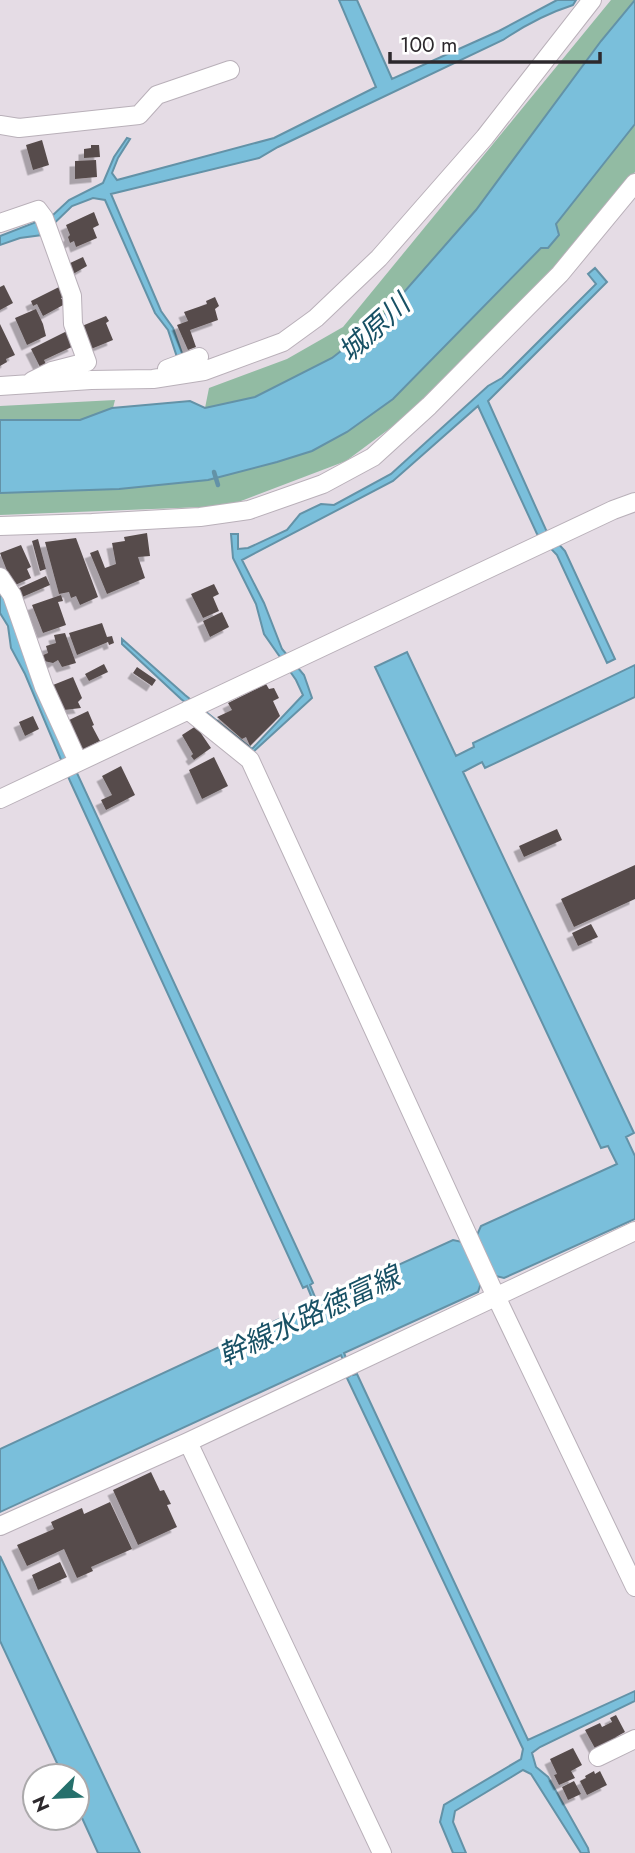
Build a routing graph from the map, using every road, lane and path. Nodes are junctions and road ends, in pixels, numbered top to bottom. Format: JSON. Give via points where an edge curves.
{"nodes":[{"id":1,"x":592,"y":0,"type":"edge"},
{"id":2,"x":230,"y":71,"type":"dead end"},
{"id":3,"x":0,"y":125,"type":"edge"},
{"id":4,"x":635,"y":183,"type":"edge"},
{"id":5,"x":0,"y":223,"type":"edge"},
{"id":6,"x":199,"y":357,"type":"dead end"},
{"id":7,"x":153,"y":379,"type":"junction"},
{"id":8,"x":26,"y":384,"type":"junction"},
{"id":9,"x":0,"y":386,"type":"edge"},
{"id":10,"x":635,"y":502,"type":"edge"},
{"id":11,"x":0,"y":526,"type":"edge"},
{"id":12,"x":0,"y":577,"type":"edge"},
{"id":13,"x":193,"y":708,"type":"junction"},
{"id":14,"x":71,"y":765,"type":"junction"},
{"id":15,"x":0,"y":799,"type":"edge"},
{"id":16,"x":635,"y":1231,"type":"edge"},
{"id":17,"x":493,"y":1291,"type":"junction"},
{"id":18,"x":188,"y":1441,"type":"junction"},
{"id":19,"x":0,"y":1526,"type":"edge"},
{"id":20,"x":635,"y":1587,"type":"edge"},
{"id":21,"x":635,"y":1739,"type":"edge"},
{"id":22,"x":598,"y":1757,"type":"dead end"},
{"id":23,"x":382,"y":1853,"type":"edge"}],
"edges":[{"from":1,"to":7,"type":"street","via":[[485,137],[379,258],[316,318],[283,342],[204,371]]},
{"from":2,"to":3,"type":"street","via":[[157,95],[139,115],[19,128]]},
{"from":4,"to":11,"type":"street","via":[[560,274],[373,457],[323,484],[249,510],[186,518]]},
{"from":5,"to":8,"type":"street","via":[[38,210],[47,224],[72,296],[73,324],[87,362]]},
{"from":6,"to":7,"type":"street"},
{"from":7,"to":8,"type":"street"},
{"from":8,"to":9,"type":"street"},
{"from":10,"to":13,"type":"street"},
{"from":12,"to":14,"type":"street","via":[[12,595]]},
{"from":13,"to":14,"type":"street"},
{"from":13,"to":17,"type":"street","via":[[250,761]]},
{"from":14,"to":15,"type":"street"},
{"from":16,"to":17,"type":"street"},
{"from":17,"to":18,"type":"street"},
{"from":17,"to":20,"type":"street"},
{"from":18,"to":19,"type":"street"},
{"from":18,"to":23,"type":"street"},
{"from":21,"to":22,"type":"street"}]}
